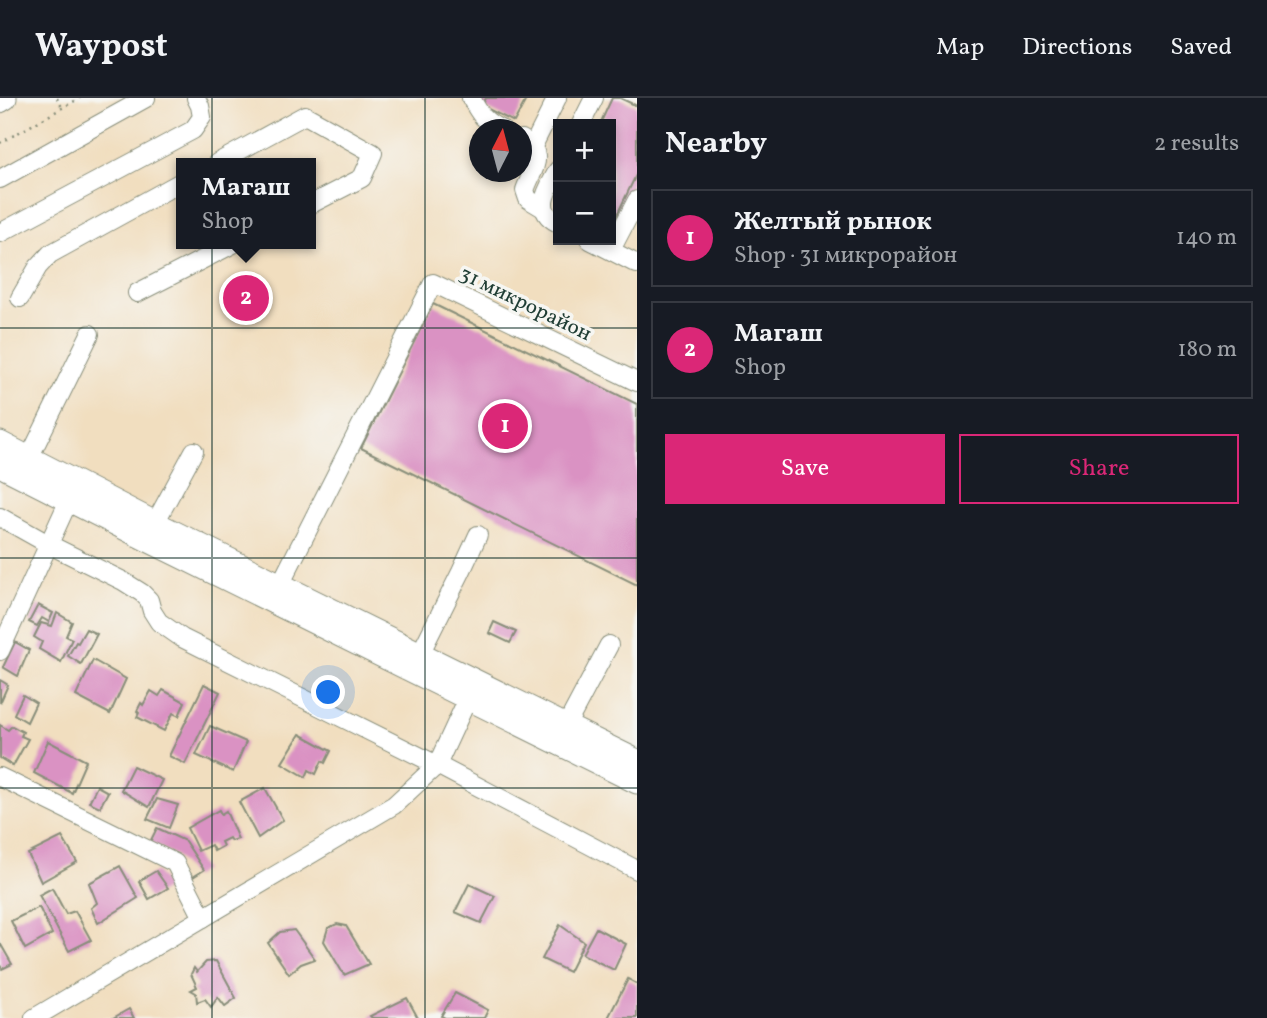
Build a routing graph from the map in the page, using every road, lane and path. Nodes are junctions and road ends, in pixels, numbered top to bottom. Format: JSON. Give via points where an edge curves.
{"nodes":[{"id":1,"x":5,"y":98,"type":"edge"},
{"id":2,"x":57,"y":98,"type":"edge"},
{"id":3,"x":80,"y":98,"type":"edge"},
{"id":4,"x":146,"y":98,"type":"edge"},
{"id":5,"x":196,"y":98,"type":"edge"},
{"id":6,"x":471,"y":98,"type":"edge"},
{"id":7,"x":557,"y":98,"type":"edge"},
{"id":8,"x":594,"y":98,"type":"edge"},
{"id":9,"x":0,"y":101,"type":"edge"},
{"id":10,"x":62,"y":108,"type":"junction"},
{"id":11,"x":484,"y":119,"type":"edge"},
{"id":12,"x":584,"y":119,"type":"edge"},
{"id":13,"x":532,"y":136,"type":"edge"},
{"id":14,"x":0,"y":143,"type":"edge"},
{"id":15,"x":532,"y":147,"type":"edge"},
{"id":16,"x":226,"y":158,"type":"edge"},
{"id":17,"x":532,"y":172,"type":"edge"},
{"id":18,"x":0,"y":179,"type":"edge"},
{"id":19,"x":553,"y":180,"type":"edge"},
{"id":20,"x":528,"y":182,"type":"edge"},
{"id":21,"x":176,"y":186,"type":"edge"},
{"id":22,"x":637,"y":200,"type":"edge"},
{"id":23,"x":316,"y":201,"type":"edge"},
{"id":24,"x":543,"y":208,"type":"junction"},
{"id":25,"x":553,"y":220,"type":"edge"},
{"id":26,"x":0,"y":233,"type":"edge"},
{"id":27,"x":600,"y":245,"type":"edge"},
{"id":28,"x":223,"y":249,"type":"edge"},
{"id":29,"x":611,"y":250,"type":"junction"},
{"id":30,"x":637,"y":264,"type":"edge"},
{"id":31,"x":137,"y":293,"type":"dead end"},
{"id":32,"x":20,"y":298,"type":"dead end"},
{"id":33,"x":90,"y":334,"type":"dead end"},
{"id":34,"x":637,"y":382,"type":"edge"},
{"id":35,"x":0,"y":443,"type":"edge"},
{"id":36,"x":194,"y":451,"type":"dead end"},
{"id":37,"x":29,"y":458,"type":"junction"},
{"id":38,"x":0,"y":465,"type":"edge"},
{"id":39,"x":73,"y":491,"type":"junction"},
{"id":40,"x":0,"y":517,"type":"edge"},
{"id":41,"x":155,"y":523,"type":"junction"},
{"id":42,"x":478,"y":535,"type":"dead end"},
{"id":43,"x":50,"y":545,"type":"junction"},
{"id":44,"x":280,"y":585,"type":"junction"},
{"id":45,"x":609,"y":645,"type":"dead end"},
{"id":46,"x":0,"y":651,"type":"edge"},
{"id":47,"x":420,"y":654,"type":"junction"},
{"id":48,"x":468,"y":698,"type":"junction"},
{"id":49,"x":566,"y":726,"type":"junction"},
{"id":50,"x":637,"y":761,"type":"edge"},
{"id":51,"x":437,"y":765,"type":"junction"},
{"id":52,"x":0,"y":777,"type":"edge"},
{"id":53,"x":637,"y":782,"type":"edge"},
{"id":54,"x":637,"y":870,"type":"edge"},
{"id":55,"x":204,"y":918,"type":"junction"},
{"id":56,"x":34,"y":1018,"type":"edge"}],
"edges":[{"from":1,"to":9,"type":"main road"},
{"from":2,"to":10,"type":"path"},
{"from":3,"to":10,"type":"path"},
{"from":4,"to":18,"type":"street"},
{"from":5,"to":26,"type":"street","via":[[202,117],[193,130]]},
{"from":6,"to":11,"type":"street"},
{"from":7,"to":13,"type":"street"},
{"from":8,"to":12,"type":"street"},
{"from":10,"to":14,"type":"path"},
{"from":15,"to":17,"type":"street","via":[[537,160]]},
{"from":16,"to":23,"type":"street","via":[[305,115],[373,153],[362,178]]},
{"from":19,"to":24,"type":"street"},
{"from":20,"to":24,"type":"street","via":[[528,199]]},
{"from":21,"to":32,"type":"street","via":[[50,254]]},
{"from":22,"to":29,"type":"street"},
{"from":24,"to":25,"type":"street"},
{"from":27,"to":29,"type":"street"},
{"from":28,"to":31,"type":"street"},
{"from":29,"to":30,"type":"street"},
{"from":33,"to":37,"type":"street"},
{"from":34,"to":44,"type":"street","name":"31 микрорайон","via":[[433,283]]},
{"from":35,"to":37,"type":"main road"},
{"from":36,"to":41,"type":"street"},
{"from":37,"to":39,"type":"main road"},
{"from":38,"to":39,"type":"main road"},
{"from":39,"to":41,"type":"main road"},
{"from":39,"to":43,"type":"street"},
{"from":39,"to":48,"type":"main road"},
{"from":40,"to":43,"type":"street"},
{"from":41,"to":44,"type":"main road"},
{"from":42,"to":47,"type":"street"},
{"from":43,"to":46,"type":"street"},
{"from":43,"to":51,"type":"street","via":[[142,593],[159,622],[182,638]]},
{"from":44,"to":47,"type":"main road"},
{"from":45,"to":49,"type":"street"},
{"from":47,"to":49,"type":"main road"},
{"from":48,"to":51,"type":"street"},
{"from":48,"to":53,"type":"main road"},
{"from":49,"to":50,"type":"main road"},
{"from":51,"to":54,"type":"street"},
{"from":51,"to":55,"type":"street","via":[[394,804]]},
{"from":52,"to":55,"type":"street","via":[[175,863]]},
{"from":55,"to":56,"type":"street"}]}
